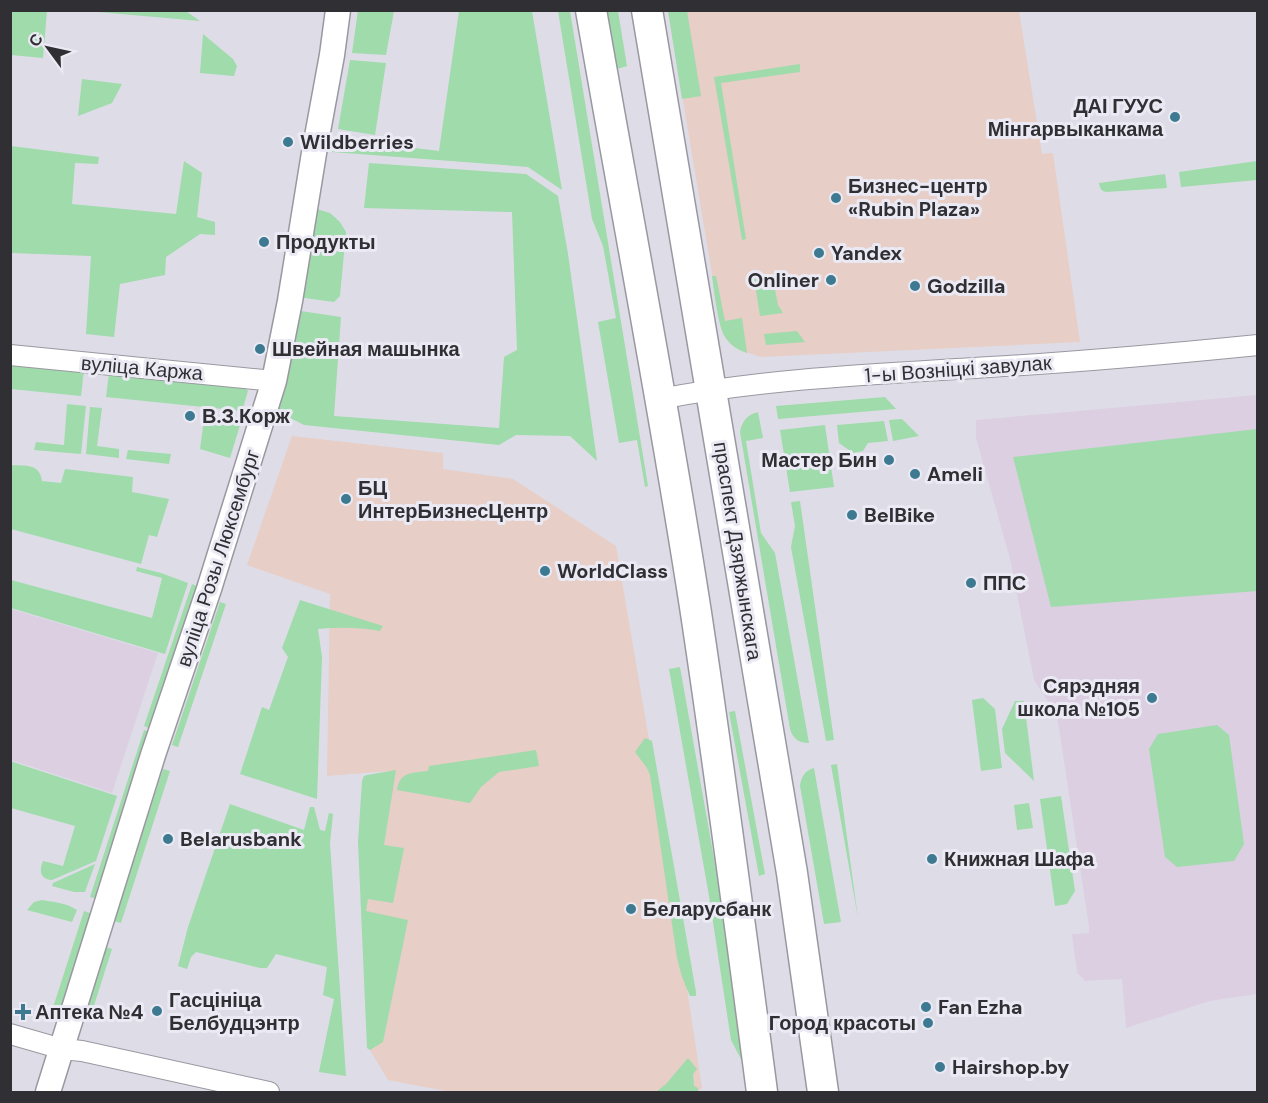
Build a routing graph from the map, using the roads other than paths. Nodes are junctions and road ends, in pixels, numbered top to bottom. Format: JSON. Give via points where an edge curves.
{"nodes":[{"id":1,"x":338,"y":10,"type":"edge"},
{"id":2,"x":591,"y":10,"type":"edge"},
{"id":3,"x":647,"y":10,"type":"edge"},
{"id":4,"x":1257,"y":345,"type":"edge"},
{"id":5,"x":10,"y":355,"type":"edge"},
{"id":6,"x":274,"y":381,"type":"junction"},
{"id":7,"x":711,"y":389,"type":"junction"},
{"id":8,"x":660,"y":399,"type":"junction"},
{"id":9,"x":10,"y":1034,"type":"edge"},
{"id":10,"x":62,"y":1049,"type":"junction"},
{"id":11,"x":48,"y":1092,"type":"edge"},
{"id":12,"x":269,"y":1092,"type":"edge"},
{"id":13,"x":762,"y":1092,"type":"edge"},
{"id":14,"x":823,"y":1092,"type":"edge"}],
"edges":[{"from":1,"to":6,"type":"street","name":"вуліца Розы Люксембург"},
{"from":2,"to":8,"type":"main road"},
{"from":3,"to":7,"type":"main road","name":"праспект Дзяржынскага"},
{"from":4,"to":7,"type":"street","name":"1-ы Возніцкі завулак"},
{"from":5,"to":6,"type":"street","name":"вуліца Каржа"},
{"from":6,"to":10,"type":"street","name":"вуліца Розы Люксембург"},
{"from":7,"to":8,"type":"street","name":"1-ы Возніцкі завулак"},
{"from":7,"to":14,"type":"main road","name":"праспект Дзяржынскага","via":[[792,873]]},
{"from":8,"to":13,"type":"main road","via":[[696,611]]},
{"from":9,"to":10,"type":"street"},
{"from":10,"to":11,"type":"street","name":"вуліца Розы Люксембург"},
{"from":10,"to":12,"type":"street"}]}
